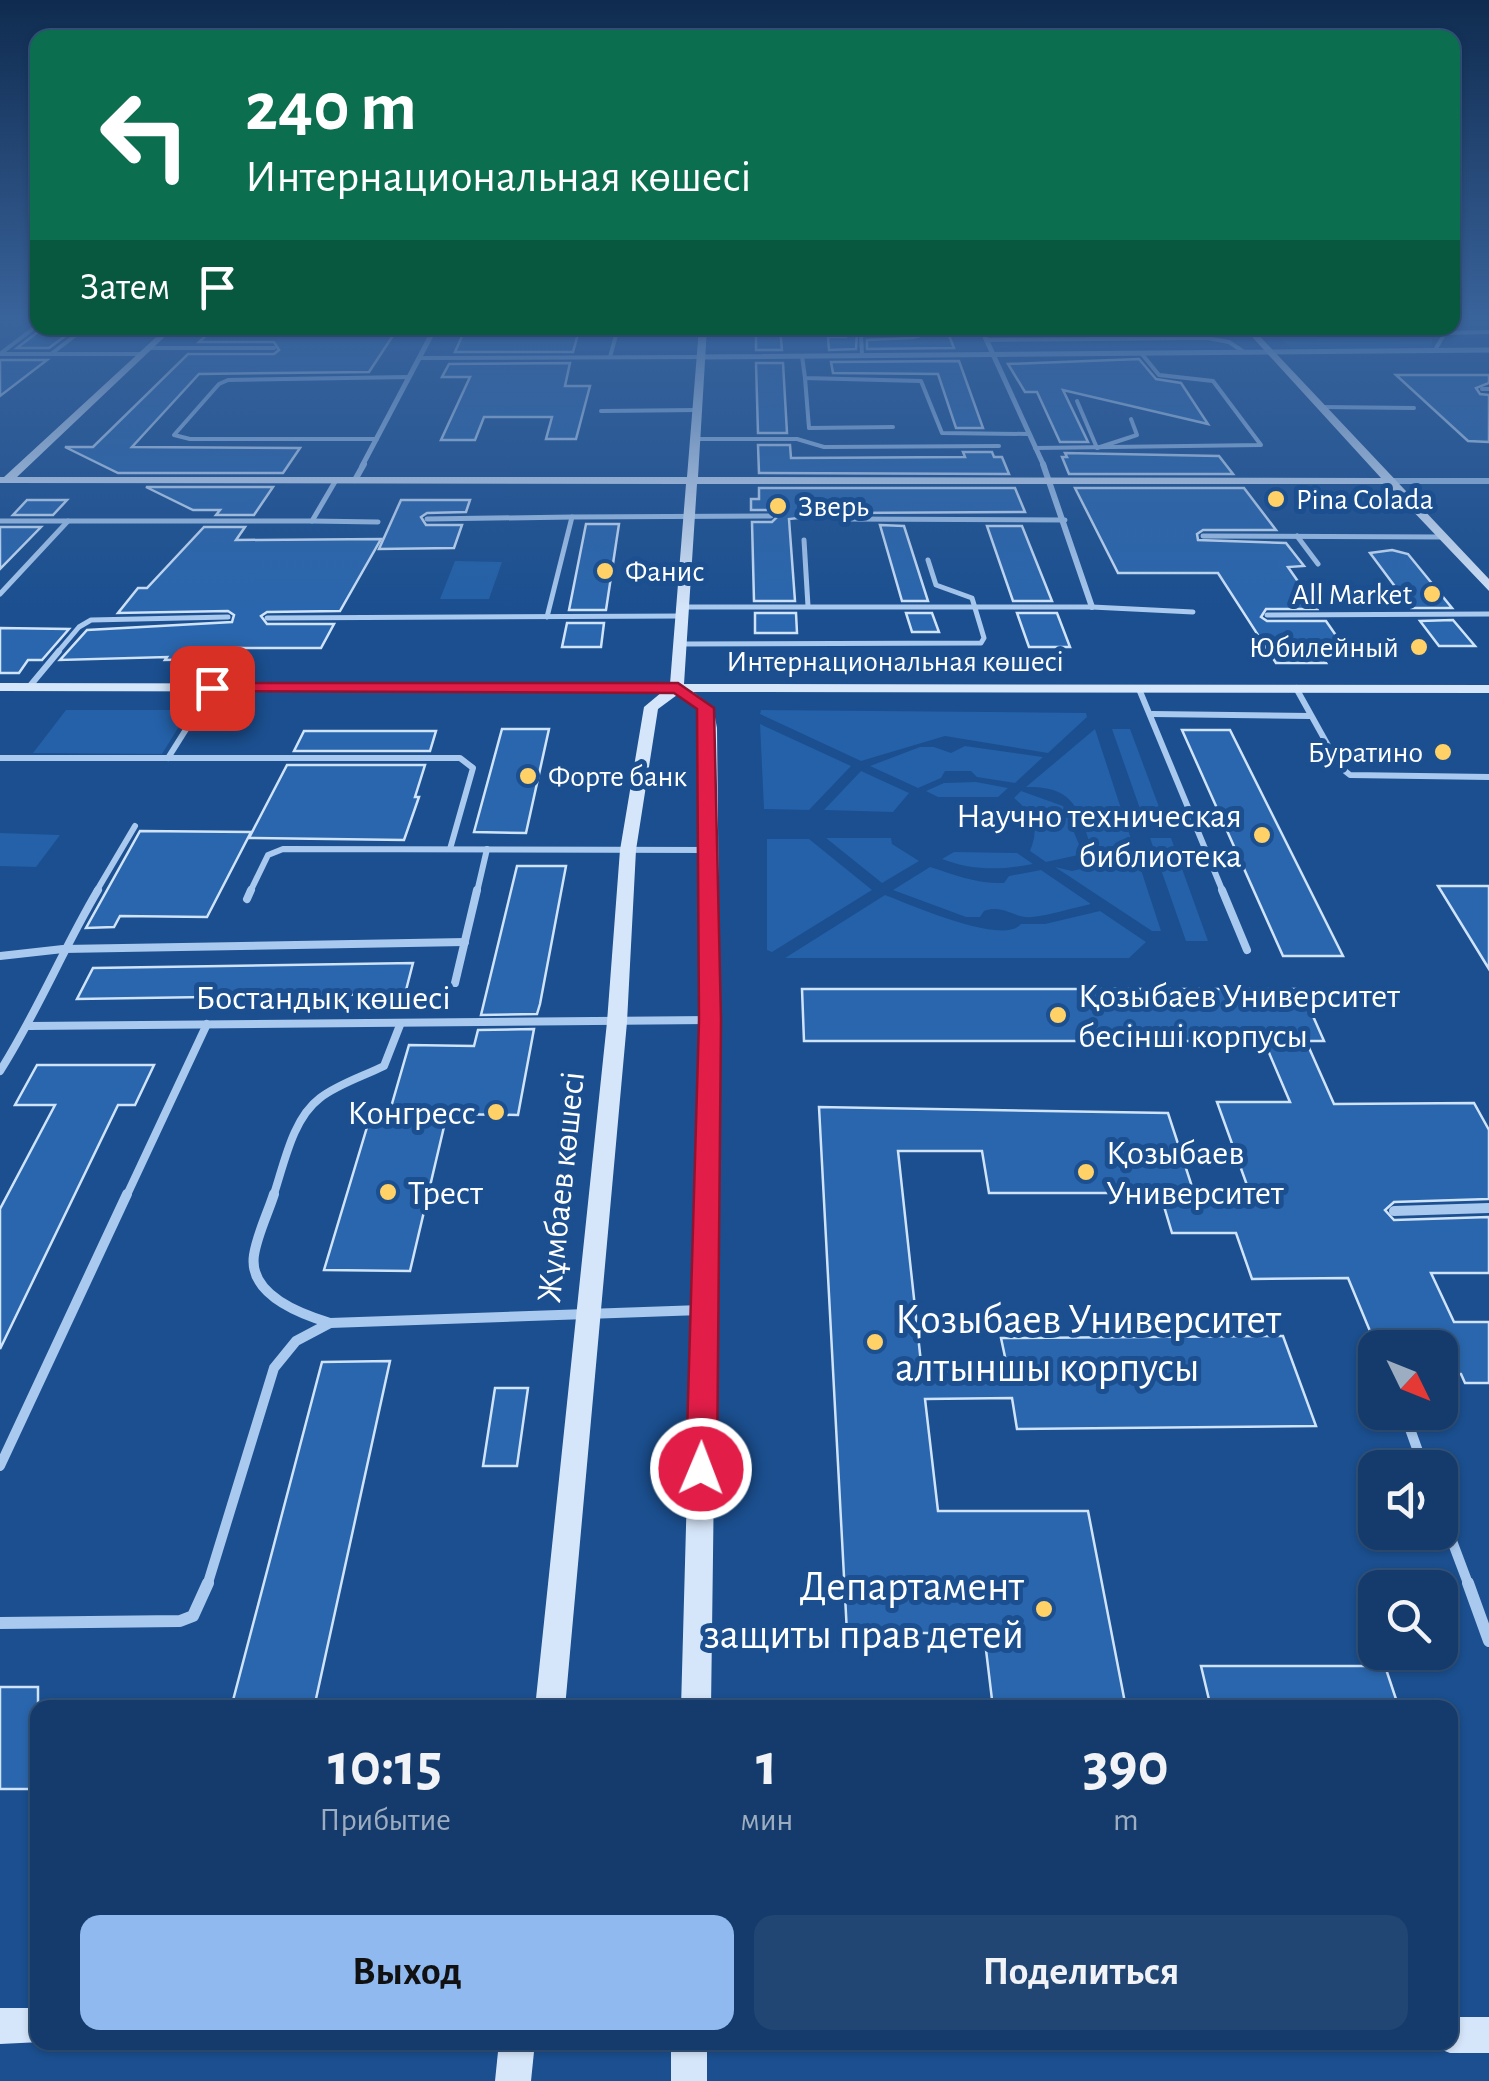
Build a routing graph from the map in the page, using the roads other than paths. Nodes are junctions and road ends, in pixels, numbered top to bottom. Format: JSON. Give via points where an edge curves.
{"nodes":[{"id":1,"x":75,"y":415,"type":"edge"},
{"id":2,"x":194,"y":415,"type":"edge"},
{"id":3,"x":389,"y":415,"type":"edge"},
{"id":4,"x":698,"y":415,"type":"edge"},
{"id":5,"x":808,"y":415,"type":"edge"},
{"id":6,"x":933,"y":415,"type":"edge"},
{"id":7,"x":1020,"y":415,"type":"edge"},
{"id":8,"x":1083,"y":415,"type":"edge"},
{"id":9,"x":1238,"y":415,"type":"edge"},
{"id":10,"x":1329,"y":415,"type":"edge"},
{"id":11,"x":1131,"y":419,"type":"dead end"},
{"id":12,"x":893,"y":426,"type":"dead end"},
{"id":13,"x":1028,"y":434,"type":"junction"},
{"id":14,"x":696,"y":438,"type":"junction"},
{"id":15,"x":377,"y":439,"type":"junction"},
{"id":16,"x":998,"y":446,"type":"dead end"},
{"id":17,"x":1034,"y":448,"type":"junction"},
{"id":18,"x":1097,"y":448,"type":"junction"},
{"id":19,"x":336,"y":480,"type":"junction"},
{"id":20,"x":356,"y":480,"type":"junction"},
{"id":21,"x":1050,"y":480,"type":"junction"},
{"id":22,"x":1489,"y":480,"type":"edge"},
{"id":23,"x":693,"y":481,"type":"junction"},
{"id":24,"x":2,"y":482,"type":"edge"},
{"id":25,"x":1391,"y":482,"type":"junction"},
{"id":26,"x":691,"y":516,"type":"junction"},
{"id":27,"x":771,"y":516,"type":"dead end"},
{"id":28,"x":572,"y":517,"type":"junction"},
{"id":29,"x":427,"y":519,"type":"dead end"},
{"id":30,"x":844,"y":519,"type":"dead end"},
{"id":31,"x":0,"y":520,"type":"edge"},
{"id":32,"x":68,"y":520,"type":"junction"},
{"id":33,"x":1065,"y":520,"type":"junction"},
{"id":34,"x":312,"y":521,"type":"junction"},
{"id":35,"x":378,"y":522,"type":"dead end"},
{"id":36,"x":1202,"y":536,"type":"dead end"},
{"id":37,"x":1297,"y":536,"type":"junction"},
{"id":38,"x":1443,"y":536,"type":"junction"},
{"id":39,"x":804,"y":540,"type":"dead end"},
{"id":40,"x":928,"y":560,"type":"dead end"},
{"id":41,"x":1318,"y":564,"type":"dead end"},
{"id":42,"x":1489,"y":587,"type":"edge"},
{"id":43,"x":0,"y":594,"type":"edge"},
{"id":44,"x":808,"y":606,"type":"junction"},
{"id":45,"x":974,"y":608,"type":"junction"},
{"id":46,"x":1092,"y":608,"type":"junction"},
{"id":47,"x":685,"y":612,"type":"junction"},
{"id":48,"x":1194,"y":612,"type":"dead end"},
{"id":49,"x":1489,"y":614,"type":"edge"},
{"id":50,"x":1267,"y":615,"type":"dead end"},
{"id":51,"x":228,"y":617,"type":"dead end"},
{"id":52,"x":547,"y":617,"type":"junction"},
{"id":53,"x":267,"y":618,"type":"dead end"},
{"id":54,"x":682,"y":644,"type":"junction"},
{"id":55,"x":0,"y":687,"type":"edge"},
{"id":56,"x":29,"y":687,"type":"junction"},
{"id":57,"x":212,"y":688,"type":"junction"},
{"id":58,"x":678,"y":688,"type":"junction"},
{"id":59,"x":1296,"y":688,"type":"junction"},
{"id":60,"x":1139,"y":689,"type":"junction"},
{"id":61,"x":1489,"y":689,"type":"edge"},
{"id":62,"x":1152,"y":714,"type":"junction"},
{"id":63,"x":1310,"y":716,"type":"junction"},
{"id":64,"x":0,"y":758,"type":"edge"},
{"id":65,"x":168,"y":758,"type":"junction"},
{"id":66,"x":1489,"y":777,"type":"edge"},
{"id":67,"x":135,"y":826,"type":"dead end"},
{"id":68,"x":450,"y":848,"type":"junction"},
{"id":69,"x":487,"y":848,"type":"junction"},
{"id":70,"x":628,"y":850,"type":"junction"},
{"id":71,"x":709,"y":850,"type":"junction"},
{"id":72,"x":247,"y":899,"type":"dead end"},
{"id":73,"x":464,"y":942,"type":"junction"},
{"id":74,"x":63,"y":949,"type":"junction"},
{"id":75,"x":1248,"y":950,"type":"dead end"},
{"id":76,"x":0,"y":956,"type":"edge"},
{"id":77,"x":455,"y":983,"type":"dead end"},
{"id":78,"x":710,"y":1020,"type":"junction"},
{"id":79,"x":618,"y":1022,"type":"junction"},
{"id":80,"x":206,"y":1024,"type":"junction"},
{"id":81,"x":29,"y":1026,"type":"junction"},
{"id":82,"x":400,"y":1026,"type":"junction"},
{"id":83,"x":0,"y":1071,"type":"edge"},
{"id":84,"x":1489,"y":1208,"type":"edge"},
{"id":85,"x":1394,"y":1211,"type":"dead end"},
{"id":86,"x":705,"y":1310,"type":"junction"},
{"id":87,"x":588,"y":1315,"type":"junction"},
{"id":88,"x":330,"y":1322,"type":"junction"},
{"id":89,"x":0,"y":1466,"type":"edge"},
{"id":90,"x":1455,"y":1550,"type":"edge"},
{"id":91,"x":0,"y":1622,"type":"edge"},
{"id":92,"x":1489,"y":1641,"type":"edge"},
{"id":93,"x":551,"y":1700,"type":"edge"},
{"id":94,"x":696,"y":1700,"type":"edge"},
{"id":95,"x":0,"y":2026,"type":"edge"},
{"id":96,"x":30,"y":2026,"type":"edge"},
{"id":97,"x":1458,"y":2035,"type":"edge"},
{"id":98,"x":1489,"y":2035,"type":"edge"},
{"id":99,"x":517,"y":2050,"type":"edge"},
{"id":100,"x":690,"y":2050,"type":"edge"},
{"id":101,"x":513,"y":2081,"type":"edge"},
{"id":102,"x":689,"y":2081,"type":"edge"}],
"edges":[{"from":1,"to":24,"type":"main road"},
{"from":2,"to":15,"type":"lane","via":[[174,435]]},
{"from":3,"to":15,"type":"street"},
{"from":4,"to":14,"type":"main road"},
{"from":5,"to":12,"type":"lane","via":[[809,428]]},
{"from":6,"to":13,"type":"lane","via":[[942,432]]},
{"from":7,"to":13,"type":"street"},
{"from":8,"to":18,"type":"lane"},
{"from":9,"to":18,"type":"lane","via":[[1260,445]]},
{"from":10,"to":25,"type":"main road"},
{"from":11,"to":18,"type":"lane","via":[[1137,435]]},
{"from":13,"to":17,"type":"street"},
{"from":14,"to":16,"type":"lane","via":[[797,439],[824,447]]},
{"from":14,"to":23,"type":"main road"},
{"from":15,"to":20,"type":"street"},
{"from":17,"to":18,"type":"lane"},
{"from":17,"to":21,"type":"street"},
{"from":19,"to":20,"type":"main road"},
{"from":19,"to":24,"type":"main road"},
{"from":19,"to":34,"type":"lane"},
{"from":20,"to":23,"type":"main road"},
{"from":21,"to":23,"type":"main road"},
{"from":21,"to":25,"type":"main road"},
{"from":21,"to":33,"type":"street"},
{"from":22,"to":25,"type":"street"},
{"from":23,"to":26,"type":"main road"},
{"from":25,"to":38,"type":"main road"},
{"from":26,"to":27,"type":"lane"},
{"from":26,"to":28,"type":"lane"},
{"from":26,"to":47,"type":"main road"},
{"from":28,"to":29,"type":"lane"},
{"from":28,"to":52,"type":"lane"},
{"from":30,"to":33,"type":"lane"},
{"from":31,"to":32,"type":"lane"},
{"from":32,"to":34,"type":"lane"},
{"from":32,"to":43,"type":"lane"},
{"from":33,"to":46,"type":"street"},
{"from":34,"to":35,"type":"lane"},
{"from":36,"to":37,"type":"lane"},
{"from":37,"to":38,"type":"lane"},
{"from":37,"to":41,"type":"lane"},
{"from":38,"to":42,"type":"main road"},
{"from":39,"to":44,"type":"lane"},
{"from":40,"to":45,"type":"lane","via":[[936,585],[971,596]]},
{"from":44,"to":45,"type":"lane"},
{"from":44,"to":47,"type":"lane"},
{"from":45,"to":46,"type":"lane"},
{"from":45,"to":54,"type":"lane","via":[[984,638],[975,645]]},
{"from":46,"to":48,"type":"lane"},
{"from":47,"to":52,"type":"lane"},
{"from":47,"to":54,"type":"main road"},
{"from":49,"to":50,"type":"lane"},
{"from":51,"to":56,"type":"lane","via":[[91,620]]},
{"from":52,"to":53,"type":"lane"},
{"from":54,"to":58,"type":"main road"},
{"from":55,"to":56,"type":"main road","name":"Интернациональная көшесі"},
{"from":56,"to":57,"type":"main road","name":"Интернациональная көшесі"},
{"from":57,"to":58,"type":"main road","name":"Интернациональная көшесі"},
{"from":57,"to":65,"type":"lane"},
{"from":58,"to":60,"type":"main road","name":"Интернациональная көшесі"},
{"from":58,"to":70,"type":"main road","name":"Жұмбаев көшесі","via":[[652,707]]},
{"from":58,"to":71,"type":"main road","via":[[706,708]]},
{"from":59,"to":60,"type":"main road","name":"Интернациональная көшесі"},
{"from":59,"to":61,"type":"main road","name":"Интернациональная көшесі"},
{"from":59,"to":63,"type":"lane"},
{"from":60,"to":62,"type":"lane"},
{"from":62,"to":63,"type":"lane"},
{"from":62,"to":75,"type":"lane"},
{"from":63,"to":66,"type":"lane","via":[[1350,775]]},
{"from":64,"to":65,"type":"lane"},
{"from":65,"to":68,"type":"lane","via":[[466,760],[473,768]]},
{"from":67,"to":74,"type":"lane"},
{"from":68,"to":69,"type":"lane"},
{"from":68,"to":72,"type":"lane","via":[[274,851]]},
{"from":69,"to":70,"type":"lane"},
{"from":69,"to":73,"type":"lane"},
{"from":70,"to":71,"type":"lane"},
{"from":70,"to":79,"type":"main road","name":"Жұмбаев көшесі"},
{"from":71,"to":78,"type":"main road"},
{"from":73,"to":74,"type":"lane"},
{"from":73,"to":77,"type":"lane"},
{"from":74,"to":76,"type":"lane"},
{"from":74,"to":81,"type":"lane"},
{"from":78,"to":79,"type":"lane","name":"Бостандық көшесі"},
{"from":78,"to":86,"type":"main road"},
{"from":79,"to":82,"type":"lane","name":"Бостандық көшесі"},
{"from":79,"to":87,"type":"main road","name":"Жұмбаев көшесі"},
{"from":80,"to":81,"type":"lane","name":"Бостандық көшесі"},
{"from":80,"to":82,"type":"lane","name":"Бостандық көшесі"},
{"from":80,"to":89,"type":"lane"},
{"from":81,"to":83,"type":"lane"},
{"from":82,"to":88,"type":"lane","via":[[384,1066],[320,1098],[302,1120],[254,1257],[255,1272],[272,1298]]},
{"from":84,"to":85,"type":"lane"},
{"from":86,"to":87,"type":"lane"},
{"from":86,"to":94,"type":"main road"},
{"from":87,"to":88,"type":"lane"},
{"from":87,"to":93,"type":"main road","name":"Жұмбаев көшесі"},
{"from":88,"to":91,"type":"lane","via":[[296,1342],[274,1368],[193,1616]]},
{"from":90,"to":92,"type":"lane"},
{"from":95,"to":96,"type":"main road"},
{"from":97,"to":98,"type":"main road"},
{"from":99,"to":101,"type":"main road"},
{"from":100,"to":102,"type":"main road"}]}
